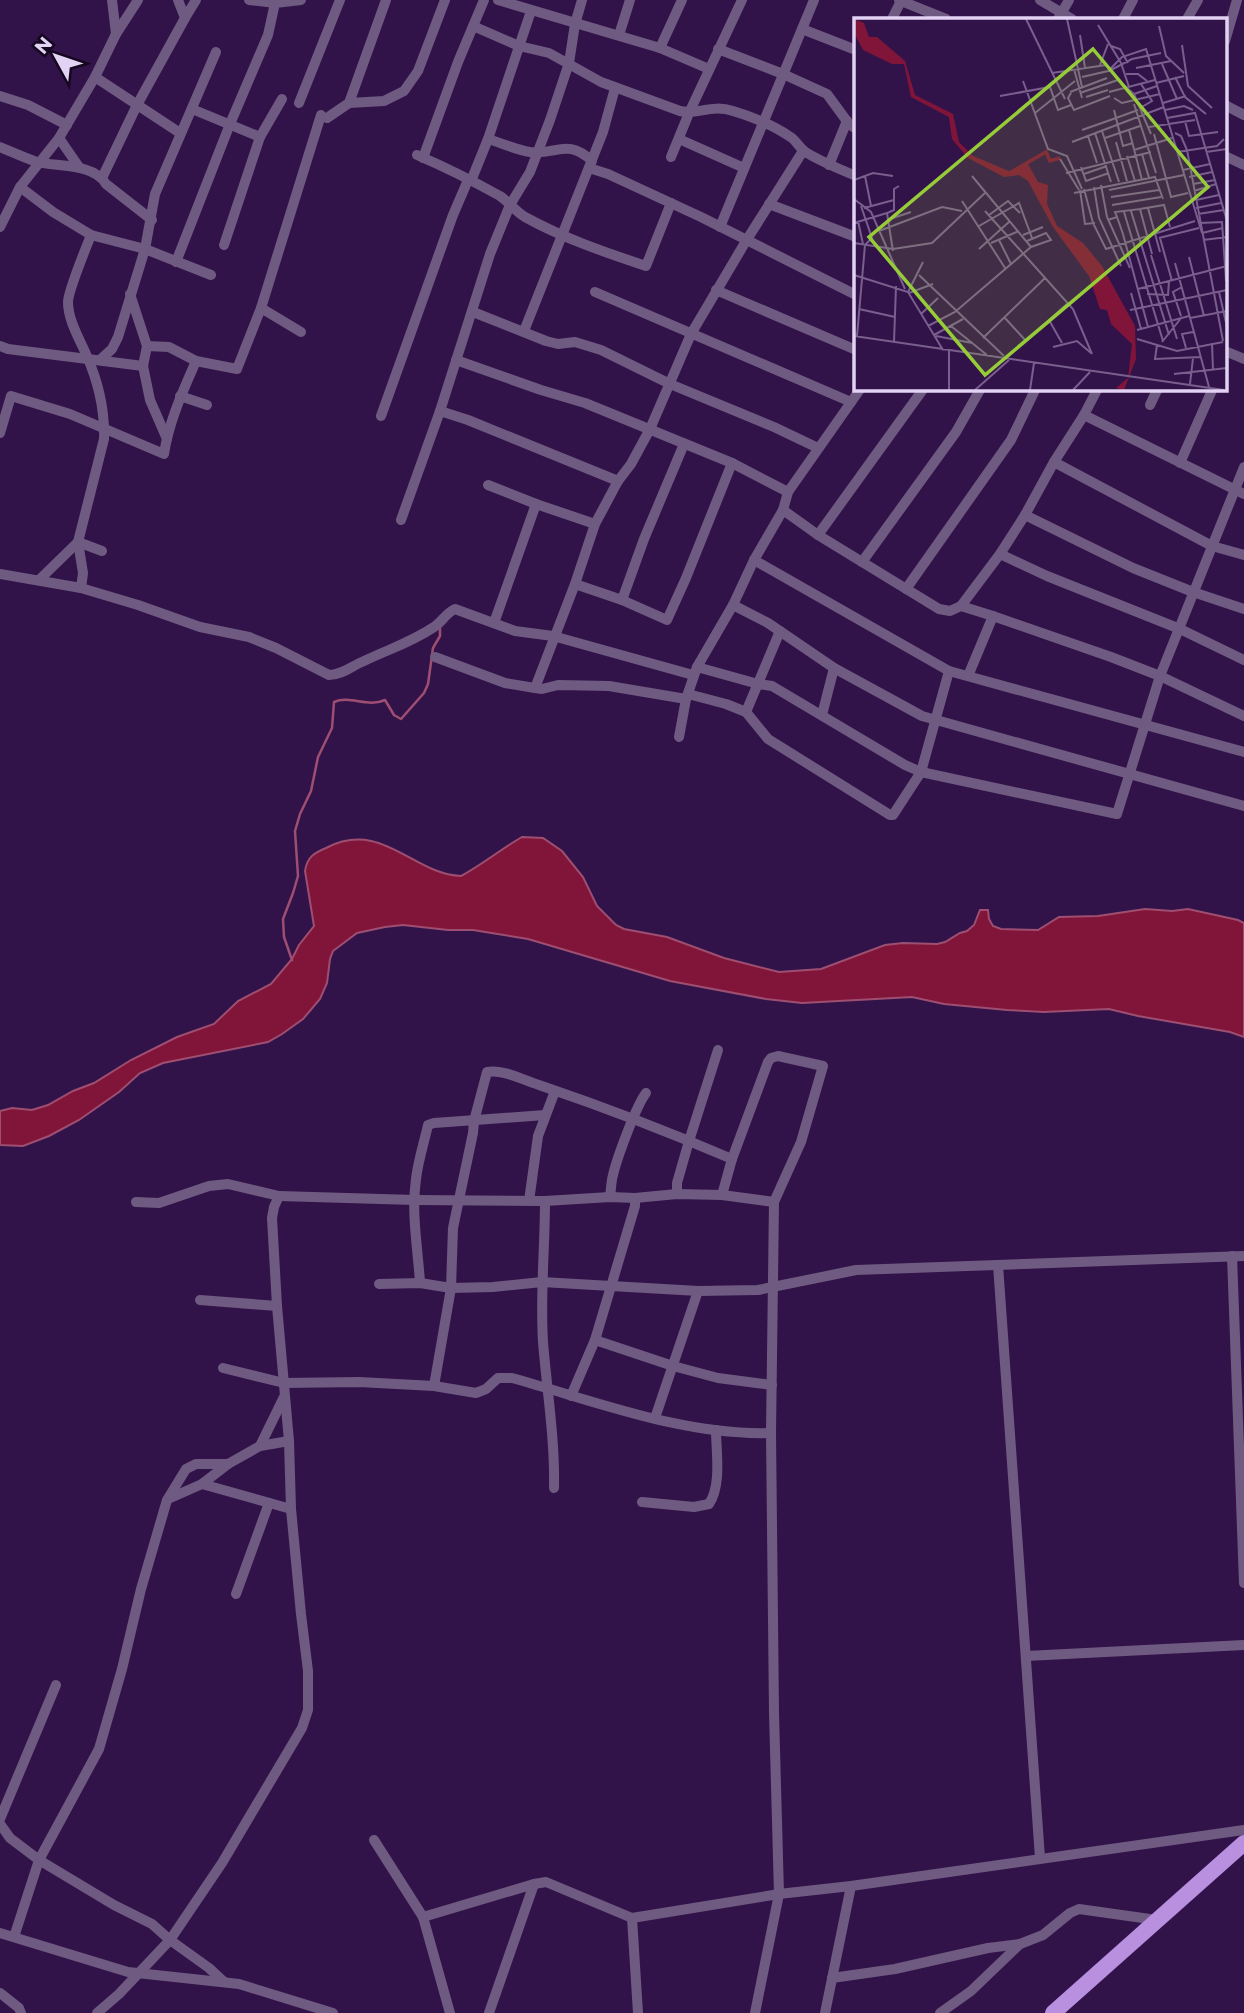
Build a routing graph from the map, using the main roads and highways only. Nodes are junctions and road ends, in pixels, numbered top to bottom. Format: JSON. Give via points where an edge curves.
{"nodes":[{"id":1,"x":1244,"y":1843,"type":"edge"},
{"id":2,"x":1054,"y":2013,"type":"edge"}],
"edges":[{"from":1,"to":2,"type":"main road"}]}
